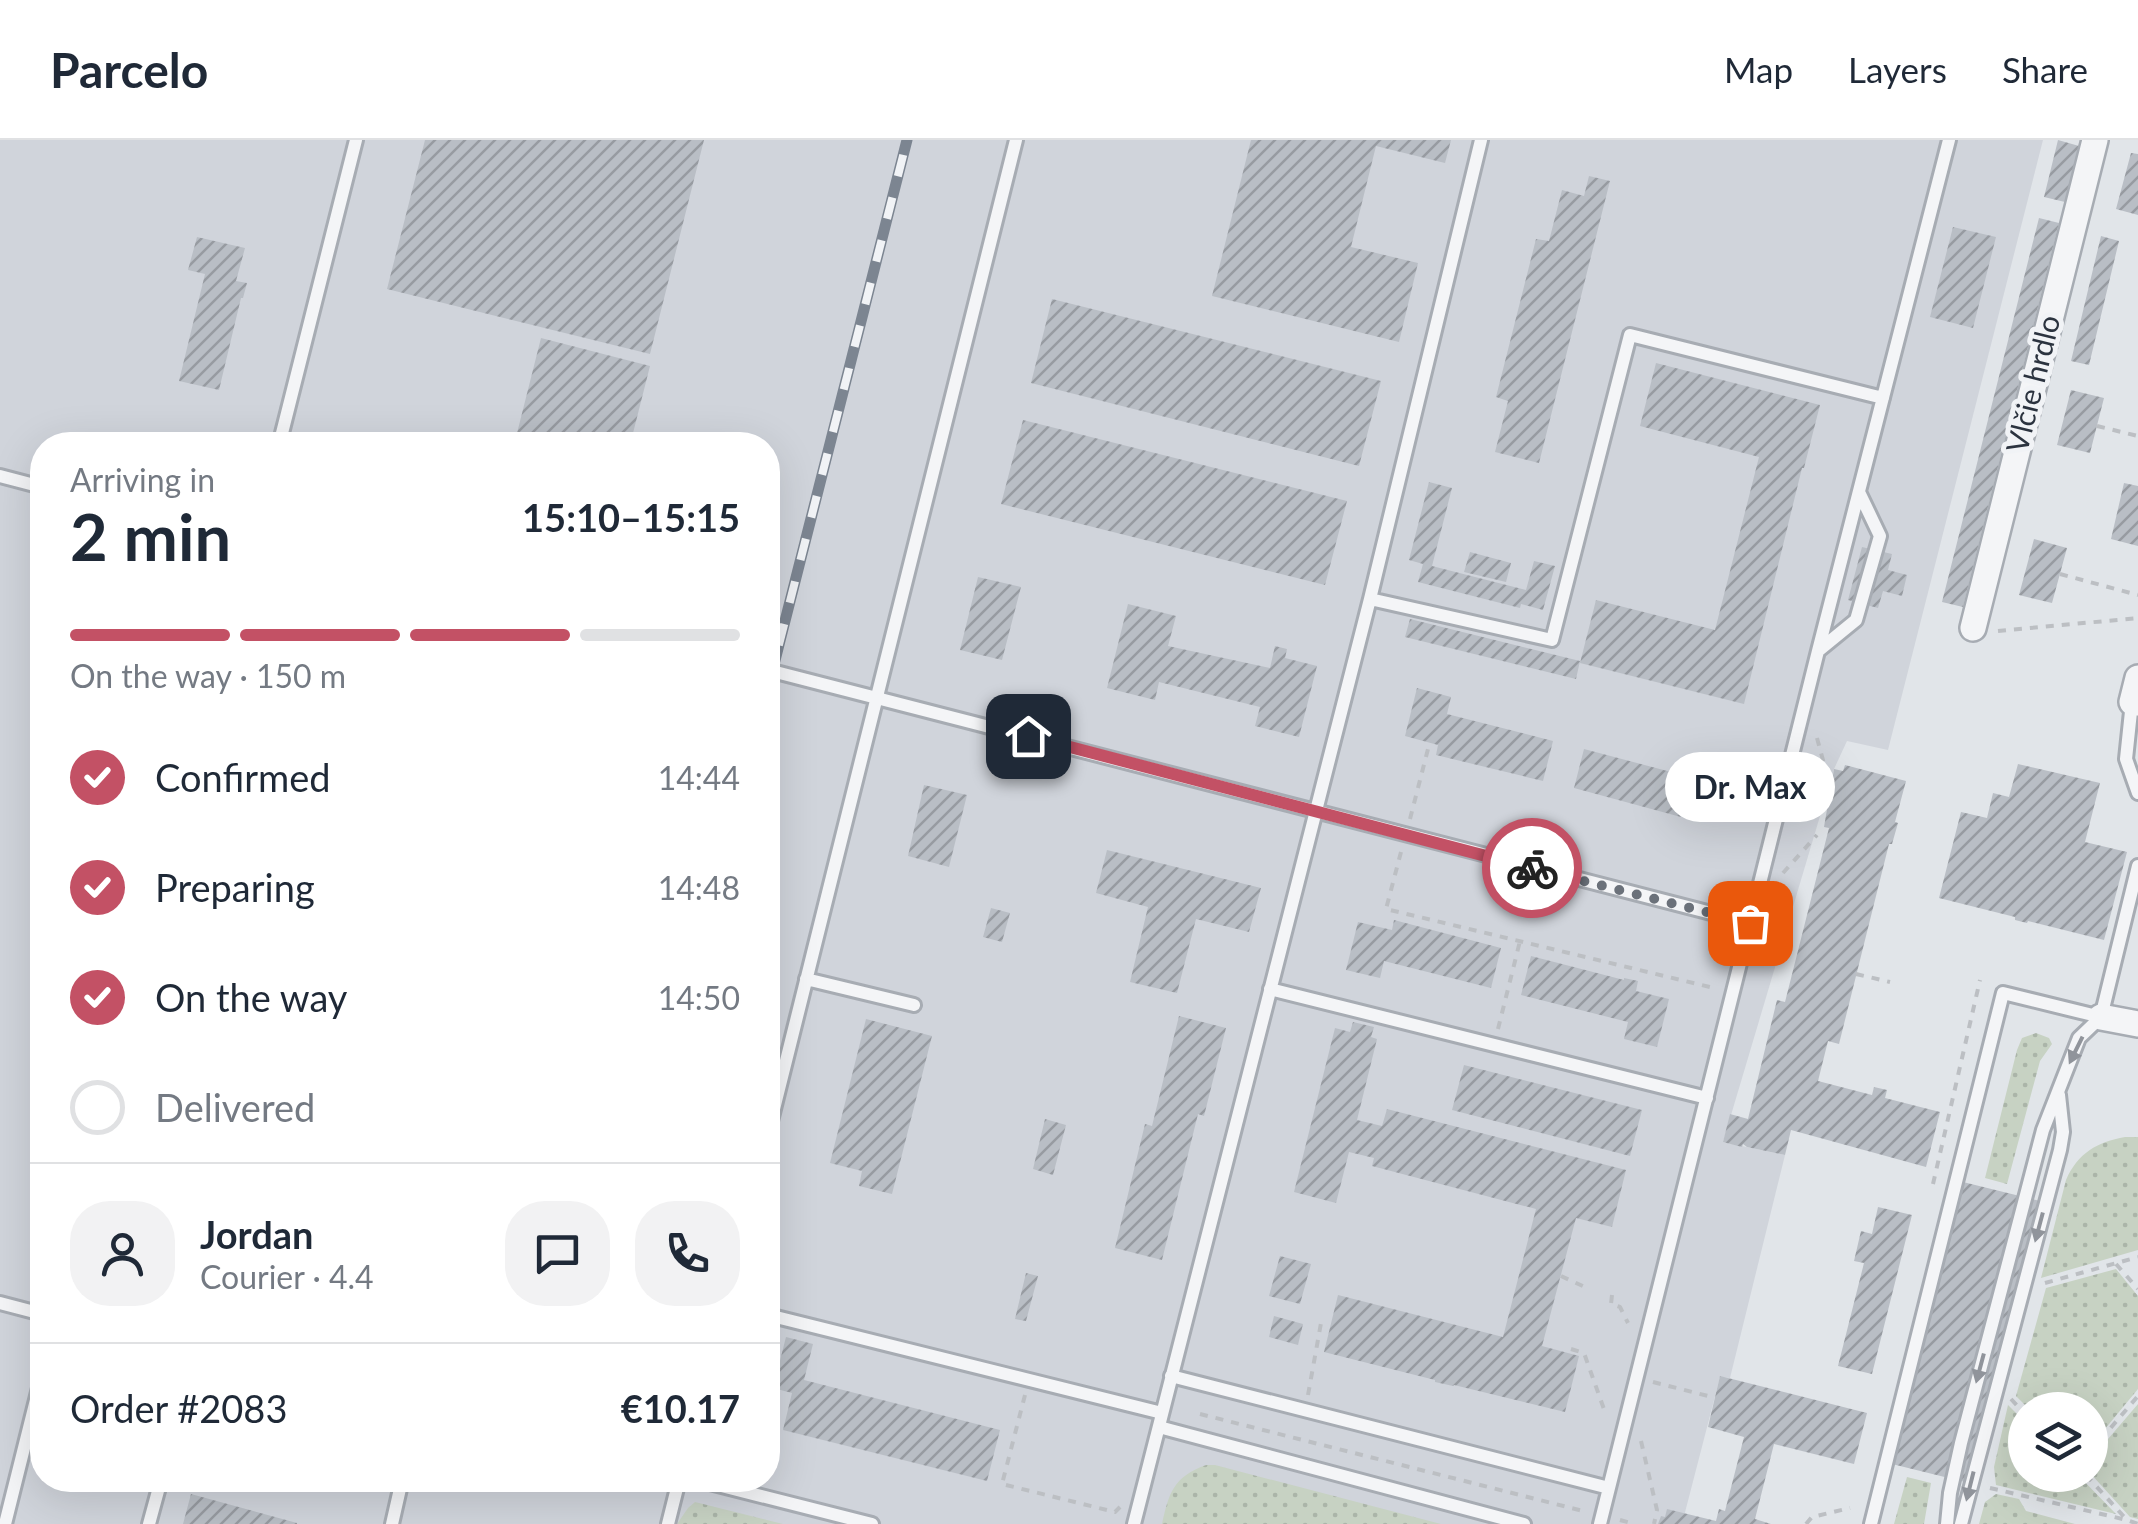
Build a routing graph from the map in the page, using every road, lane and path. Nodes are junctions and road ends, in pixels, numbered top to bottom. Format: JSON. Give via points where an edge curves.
{"nodes":[{"id":1,"x":356,"y":140,"type":"edge"},
{"id":2,"x":1016,"y":140,"type":"edge"},
{"id":3,"x":1481,"y":140,"type":"edge"},
{"id":4,"x":1932,"y":140,"type":"edge"},
{"id":5,"x":2094,"y":140,"type":"edge"},
{"id":6,"x":1949,"y":142,"type":"edge"},
{"id":7,"x":1883,"y":398,"type":"junction"},
{"id":8,"x":2097,"y":426,"type":"dead end"},
{"id":9,"x":282,"y":432,"type":"edge"},
{"id":10,"x":2138,"y":436,"type":"edge"},
{"id":11,"x":0,"y":476,"type":"edge"},
{"id":12,"x":30,"y":484,"type":"edge"},
{"id":13,"x":1860,"y":494,"type":"junction"},
{"id":14,"x":2060,"y":574,"type":"dead end"},
{"id":15,"x":2138,"y":595,"type":"edge"},
{"id":16,"x":1370,"y":599,"type":"junction"},
{"id":17,"x":2138,"y":618,"type":"edge"},
{"id":18,"x":1973,"y":628,"type":"joint"},
{"id":19,"x":1818,"y":650,"type":"junction"},
{"id":20,"x":780,"y":673,"type":"edge"},
{"id":21,"x":2136,"y":694,"type":"edge"},
{"id":22,"x":878,"y":697,"type":"junction"},
{"id":23,"x":1806,"y":700,"type":"junction"},
{"id":24,"x":1428,"y":749,"type":"dead end"},
{"id":25,"x":1830,"y":786,"type":"dead end"},
{"id":26,"x":2138,"y":793,"type":"edge"},
{"id":27,"x":1316,"y":810,"type":"junction"},
{"id":28,"x":1406,"y":834,"type":"junction"},
{"id":29,"x":1818,"y":835,"type":"dead end"},
{"id":30,"x":2138,"y":866,"type":"edge"},
{"id":31,"x":1756,"y":903,"type":"junction"},
{"id":32,"x":1750,"y":923,"type":"junction"},
{"id":33,"x":1520,"y":941,"type":"junction"},
{"id":34,"x":1856,"y":974,"type":"dead end"},
{"id":35,"x":806,"y":979,"type":"junction"},
{"id":36,"x":1980,"y":980,"type":"dead end"},
{"id":37,"x":1890,"y":982,"type":"dead end"},
{"id":38,"x":1270,"y":989,"type":"junction"},
{"id":39,"x":1733,"y":993,"type":"junction"},
{"id":40,"x":914,"y":1005,"type":"dead end"},
{"id":41,"x":2101,"y":1017,"type":"junction"},
{"id":42,"x":2138,"y":1024,"type":"edge"},
{"id":43,"x":1494,"y":1045,"type":"junction"},
{"id":44,"x":780,"y":1084,"type":"edge"},
{"id":45,"x":2058,"y":1087,"type":"junction"},
{"id":46,"x":1707,"y":1098,"type":"junction"},
{"id":47,"x":1933,"y":1184,"type":"dead end"},
{"id":48,"x":2138,"y":1257,"type":"edge"},
{"id":49,"x":2116,"y":1264,"type":"junction"},
{"id":50,"x":1561,"y":1276,"type":"dead end"},
{"id":51,"x":2036,"y":1286,"type":"dead end"},
{"id":52,"x":1587,"y":1288,"type":"dead end"},
{"id":53,"x":2138,"y":1290,"type":"edge"},
{"id":54,"x":1612,"y":1294,"type":"dead end"},
{"id":55,"x":0,"y":1304,"type":"edge"},
{"id":56,"x":30,"y":1311,"type":"edge"},
{"id":57,"x":780,"y":1318,"type":"edge"},
{"id":58,"x":1321,"y":1323,"type":"dead end"},
{"id":59,"x":1628,"y":1323,"type":"dead end"},
{"id":60,"x":1571,"y":1349,"type":"dead end"},
{"id":61,"x":1171,"y":1376,"type":"junction"},
{"id":62,"x":1028,"y":1381,"type":"junction"},
{"id":63,"x":1653,"y":1382,"type":"dead end"},
{"id":64,"x":2138,"y":1396,"type":"edge"},
{"id":65,"x":1712,"y":1398,"type":"dead end"},
{"id":66,"x":1306,"y":1410,"type":"junction"},
{"id":67,"x":1605,"y":1412,"type":"dead end"},
{"id":68,"x":1200,"y":1414,"type":"dead end"},
{"id":69,"x":1160,"y":1420,"type":"junction"},
{"id":70,"x":30,"y":1424,"type":"edge"},
{"id":71,"x":2108,"y":1431,"type":"edge"},
{"id":72,"x":1640,"y":1436,"type":"dead end"},
{"id":73,"x":1984,"y":1486,"type":"dead end"},
{"id":74,"x":1609,"y":1488,"type":"junction"},
{"id":75,"x":157,"y":1492,"type":"edge"},
{"id":76,"x":399,"y":1492,"type":"edge"},
{"id":77,"x":676,"y":1492,"type":"edge"},
{"id":78,"x":745,"y":1492,"type":"edge"},
{"id":79,"x":2101,"y":1492,"type":"edge"},
{"id":80,"x":1123,"y":1504,"type":"dead end"},
{"id":81,"x":1850,"y":1508,"type":"dead end"},
{"id":82,"x":1601,"y":1520,"type":"edge"},
{"id":83,"x":2127,"y":1520,"type":"junction"},
{"id":84,"x":5,"y":1524,"type":"edge"},
{"id":85,"x":149,"y":1524,"type":"edge"},
{"id":86,"x":392,"y":1524,"type":"edge"},
{"id":87,"x":668,"y":1524,"type":"edge"},
{"id":88,"x":872,"y":1524,"type":"edge"},
{"id":89,"x":1134,"y":1524,"type":"edge"},
{"id":90,"x":1524,"y":1524,"type":"edge"},
{"id":91,"x":1635,"y":1524,"type":"edge"},
{"id":92,"x":1654,"y":1524,"type":"edge"},
{"id":93,"x":1806,"y":1524,"type":"edge"},
{"id":94,"x":1871,"y":1524,"type":"edge"},
{"id":95,"x":1947,"y":1524,"type":"edge"},
{"id":96,"x":1961,"y":1524,"type":"edge"},
{"id":97,"x":2138,"y":1524,"type":"edge"}],
"edges":[{"from":1,"to":9,"type":"lane"},
{"from":2,"to":22,"type":"lane"},
{"from":3,"to":16,"type":"lane"},
{"from":4,"to":6,"type":"lane"},
{"from":5,"to":18,"type":"street","name":"Vlčie hrdlo"},
{"from":6,"to":7,"type":"lane"},
{"from":7,"to":13,"type":"lane"},
{"from":7,"to":16,"type":"lane","via":[[1630,335],[1552,640]]},
{"from":8,"to":10,"type":"path"},
{"from":11,"to":12,"type":"lane"},
{"from":13,"to":19,"type":"lane"},
{"from":13,"to":19,"type":"lane","via":[[1880,536],[1856,620]]},
{"from":14,"to":15,"type":"path"},
{"from":16,"to":27,"type":"lane"},
{"from":17,"to":18,"type":"path","via":[[2000,632]]},
{"from":19,"to":23,"type":"lane"},
{"from":20,"to":22,"type":"lane"},
{"from":21,"to":26,"type":"lane","via":[[2126,760]]},
{"from":22,"to":27,"type":"lane"},
{"from":22,"to":35,"type":"lane"},
{"from":23,"to":25,"type":"path"},
{"from":23,"to":31,"type":"lane"},
{"from":24,"to":28,"type":"path"},
{"from":27,"to":28,"type":"lane"},
{"from":27,"to":38,"type":"lane"},
{"from":28,"to":32,"type":"lane"},
{"from":28,"to":33,"type":"path","via":[[1386,909]]},
{"from":29,"to":31,"type":"path"},
{"from":30,"to":41,"type":"lane"},
{"from":31,"to":32,"type":"lane"},
{"from":32,"to":39,"type":"lane"},
{"from":33,"to":39,"type":"path"},
{"from":33,"to":43,"type":"path"},
{"from":34,"to":37,"type":"path"},
{"from":35,"to":40,"type":"lane"},
{"from":35,"to":44,"type":"lane"},
{"from":36,"to":47,"type":"path"},
{"from":38,"to":43,"type":"lane"},
{"from":38,"to":61,"type":"lane"},
{"from":39,"to":46,"type":"lane"},
{"from":41,"to":42,"type":"street"},
{"from":41,"to":45,"type":"lane","one_way":true,"via":[[2079,1038]]},
{"from":41,"to":94,"type":"lane","via":[[2003,993]]},
{"from":43,"to":46,"type":"lane"},
{"from":45,"to":95,"type":"lane","one_way":true,"via":[[1966,1424]]},
{"from":45,"to":96,"type":"lane","one_way":true,"via":[[2060,1150]]},
{"from":46,"to":74,"type":"lane"},
{"from":48,"to":49,"type":"path"},
{"from":49,"to":51,"type":"path"},
{"from":49,"to":53,"type":"path"},
{"from":50,"to":52,"type":"path"},
{"from":54,"to":59,"type":"path","via":[[1611,1304]]},
{"from":55,"to":56,"type":"lane"},
{"from":57,"to":62,"type":"lane"},
{"from":58,"to":66,"type":"path"},
{"from":60,"to":67,"type":"path","via":[[1584,1352]]},
{"from":61,"to":66,"type":"lane"},
{"from":61,"to":69,"type":"lane"},
{"from":62,"to":69,"type":"lane"},
{"from":62,"to":80,"type":"path","via":[[1002,1484],[1115,1512]]},
{"from":63,"to":65,"type":"path"},
{"from":64,"to":71,"type":"path"},
{"from":66,"to":74,"type":"lane"},
{"from":68,"to":82,"type":"path"},
{"from":69,"to":89,"type":"lane"},
{"from":69,"to":90,"type":"lane"},
{"from":70,"to":84,"type":"lane"},
{"from":72,"to":92,"type":"path","via":[[1657,1510]]},
{"from":73,"to":83,"type":"path"},
{"from":74,"to":82,"type":"lane"},
{"from":75,"to":85,"type":"lane"},
{"from":76,"to":86,"type":"lane"},
{"from":77,"to":87,"type":"lane"},
{"from":78,"to":88,"type":"lane"},
{"from":79,"to":83,"type":"path"},
{"from":81,"to":93,"type":"path"},
{"from":82,"to":91,"type":"path"},
{"from":83,"to":97,"type":"path"}]}
